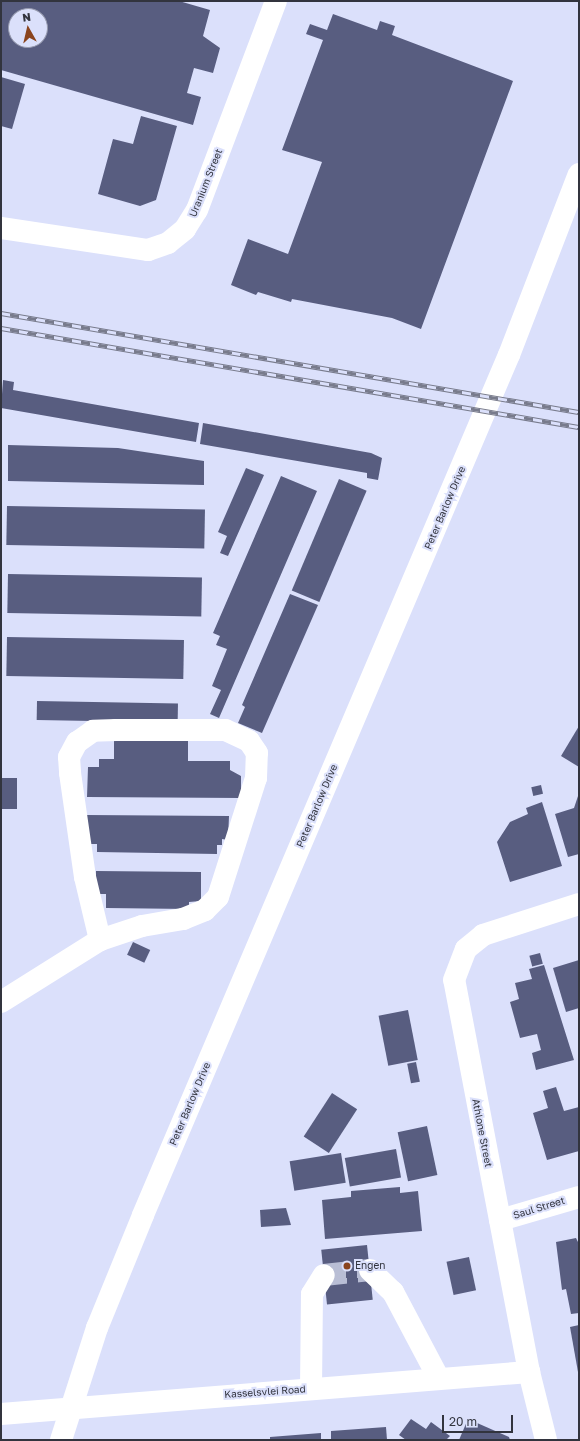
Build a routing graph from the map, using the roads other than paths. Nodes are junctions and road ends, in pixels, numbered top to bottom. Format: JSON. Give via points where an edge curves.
{"nodes":[{"id":1,"x":276,"y":1,"type":"edge"},
{"id":2,"x":579,"y":174,"type":"edge"},
{"id":3,"x":1,"y":228,"type":"edge"},
{"id":4,"x":579,"y":904,"type":"edge"},
{"id":5,"x":100,"y":940,"type":"junction"},
{"id":6,"x":1,"y":1002,"type":"edge"},
{"id":7,"x":579,"y":1196,"type":"edge"},
{"id":8,"x":500,"y":1220,"type":"junction"},
{"id":9,"x":370,"y":1270,"type":"dead end"},
{"id":10,"x":324,"y":1275,"type":"dead end"},
{"id":11,"x":529,"y":1372,"type":"junction"},
{"id":12,"x":439,"y":1379,"type":"junction"},
{"id":13,"x":311,"y":1388,"type":"junction"},
{"id":14,"x":71,"y":1408,"type":"junction"},
{"id":15,"x":1,"y":1414,"type":"edge"},
{"id":16,"x":61,"y":1440,"type":"edge"},
{"id":17,"x":546,"y":1440,"type":"edge"}],
"edges":[{"from":1,"to":3,"type":"street","name":"Uranium Street","via":[[197,210],[186,229],[168,243],[148,250]]},
{"from":2,"to":14,"type":"street","name":"Peter Barlow Drive","via":[[509,355],[454,487],[143,1215],[97,1328]]},
{"from":4,"to":8,"type":"street","name":"Athlone Street","via":[[483,935],[466,949],[456,969],[454,990]]},
{"from":5,"to":5,"type":"street","via":[[142,926],[183,919],[205,910],[218,897],[256,778],[256,754],[249,741],[225,730],[122,730],[94,731],[77,742],[70,757],[72,786],[85,877]]},
{"from":5,"to":6,"type":"street"},
{"from":7,"to":8,"type":"street","name":"Saul Street"},
{"from":8,"to":11,"type":"street","name":"Athlone Street"},
{"from":9,"to":12,"type":"street","via":[[393,1292]]},
{"from":10,"to":13,"type":"street","via":[[312,1294]]},
{"from":11,"to":12,"type":"street","name":"Kasselsvlei Road"},
{"from":11,"to":17,"type":"street","name":"Athlone Street"},
{"from":12,"to":13,"type":"street","name":"Kasselsvlei Road"},
{"from":13,"to":14,"type":"street","name":"Kasselsvlei Road"},
{"from":14,"to":15,"type":"street","name":"Kasselsvlei Road"},
{"from":14,"to":16,"type":"street","name":"Peter Barlow Drive"}]}
